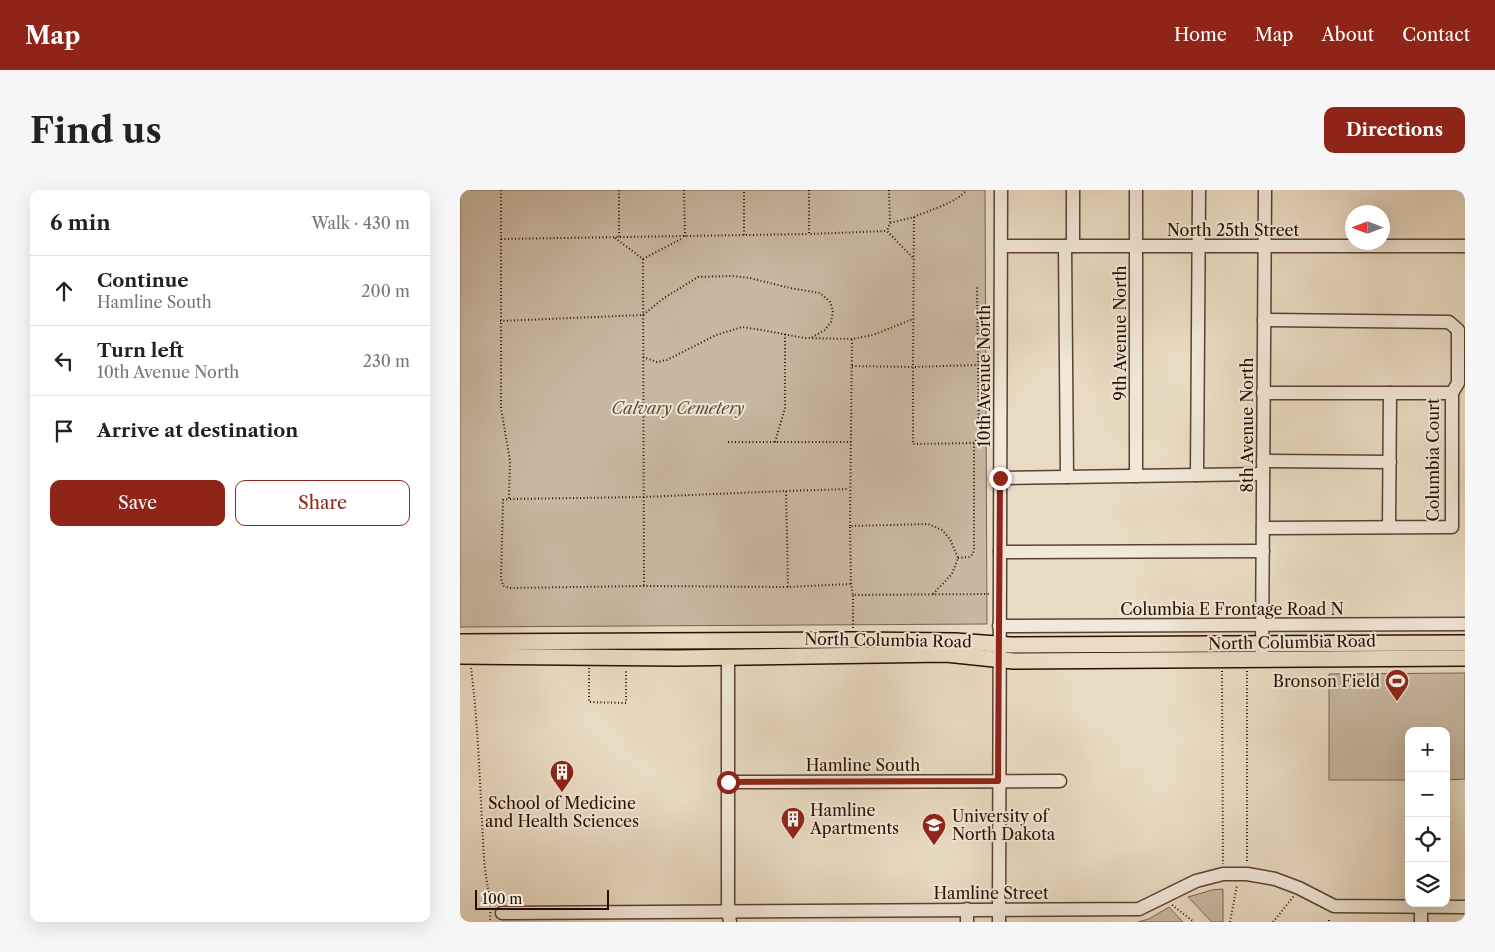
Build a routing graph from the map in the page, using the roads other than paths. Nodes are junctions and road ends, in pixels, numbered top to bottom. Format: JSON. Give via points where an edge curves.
{"nodes":[{"id":1,"x":1001,"y":190,"type":"edge"},
{"id":2,"x":1073,"y":190,"type":"edge"},
{"id":3,"x":1136,"y":190,"type":"edge"},
{"id":4,"x":1200,"y":190,"type":"edge"},
{"id":5,"x":1265,"y":190,"type":"edge"},
{"id":6,"x":1000,"y":246,"type":"junction"},
{"id":7,"x":1069,"y":246,"type":"junction"},
{"id":8,"x":1136,"y":246,"type":"junction"},
{"id":9,"x":1200,"y":246,"type":"junction"},
{"id":10,"x":1265,"y":246,"type":"junction"},
{"id":11,"x":1465,"y":246,"type":"edge"},
{"id":12,"x":1264,"y":320,"type":"junction"},
{"id":13,"x":1263,"y":393,"type":"junction"},
{"id":14,"x":1390,"y":393,"type":"junction"},
{"id":15,"x":1452,"y":393,"type":"junction"},
{"id":16,"x":1390,"y":462,"type":"junction"},
{"id":17,"x":1262,"y":468,"type":"junction"},
{"id":18,"x":1197,"y":475,"type":"junction"},
{"id":19,"x":1136,"y":476,"type":"junction"},
{"id":20,"x":1067,"y":477,"type":"junction"},
{"id":21,"x":1000,"y":478,"type":"junction"},
{"id":22,"x":1390,"y":527,"type":"junction"},
{"id":23,"x":1263,"y":528,"type":"junction"},
{"id":24,"x":1262,"y":551,"type":"junction"},
{"id":25,"x":1000,"y":552,"type":"junction"},
{"id":26,"x":1465,"y":624,"type":"edge"},
{"id":27,"x":1262,"y":625,"type":"junction"},
{"id":28,"x":1000,"y":626,"type":"junction"},
{"id":29,"x":460,"y":642,"type":"edge"},
{"id":30,"x":1465,"y":643,"type":"edge"},
{"id":31,"x":1000,"y":644,"type":"junction"},
{"id":32,"x":1262,"y":652,"type":"junction"},
{"id":33,"x":460,"y":656,"type":"edge"},
{"id":34,"x":1465,"y":658,"type":"edge"},
{"id":35,"x":999,"y":660,"type":"junction"},
{"id":36,"x":728,"y":663,"type":"dead end"},
{"id":37,"x":998,"y":781,"type":"junction"},
{"id":38,"x":1060,"y":781,"type":"dead end"},
{"id":39,"x":728,"y":782,"type":"junction"},
{"id":40,"x":1405,"y":907,"type":"edge"},
{"id":41,"x":1421,"y":907,"type":"edge"},
{"id":42,"x":1450,"y":907,"type":"edge"},
{"id":43,"x":1465,"y":907,"type":"edge"},
{"id":44,"x":999,"y":909,"type":"junction"},
{"id":45,"x":502,"y":913,"type":"dead end"},
{"id":46,"x":872,"y":916,"type":"edge"},
{"id":47,"x":898,"y":916,"type":"edge"},
{"id":48,"x":967,"y":916,"type":"edge"},
{"id":49,"x":629,"y":917,"type":"edge"},
{"id":50,"x":729,"y":917,"type":"edge"},
{"id":51,"x":999,"y":922,"type":"edge"},
{"id":52,"x":1421,"y":922,"type":"edge"}],
"edges":[{"from":1,"to":6,"type":"street","name":"10th Avenue North"},
{"from":2,"to":7,"type":"street"},
{"from":3,"to":8,"type":"street","name":"9th Avenue North"},
{"from":4,"to":9,"type":"street"},
{"from":5,"to":10,"type":"street","name":"8th Avenue North"},
{"from":6,"to":7,"type":"street","name":"North 25th Street"},
{"from":6,"to":21,"type":"street","name":"10th Avenue North"},
{"from":7,"to":8,"type":"street","name":"North 25th Street"},
{"from":7,"to":20,"type":"street"},
{"from":8,"to":9,"type":"street","name":"North 25th Street"},
{"from":8,"to":19,"type":"street","name":"9th Avenue North"},
{"from":9,"to":10,"type":"street","name":"North 25th Street"},
{"from":9,"to":18,"type":"street"},
{"from":10,"to":11,"type":"street","name":"North 25th Street"},
{"from":10,"to":12,"type":"street","name":"8th Avenue North"},
{"from":12,"to":13,"type":"street","name":"8th Avenue North"},
{"from":12,"to":15,"type":"street","via":[[1449,322],[1458,330],[1458,382]]},
{"from":13,"to":14,"type":"street","name":"Columbia Court"},
{"from":13,"to":17,"type":"street","name":"8th Avenue North"},
{"from":14,"to":15,"type":"street","name":"Columbia Court"},
{"from":14,"to":16,"type":"street"},
{"from":15,"to":22,"type":"street","name":"Columbia Court","via":[[1452,527]]},
{"from":16,"to":17,"type":"street"},
{"from":16,"to":22,"type":"street"},
{"from":17,"to":18,"type":"street"},
{"from":17,"to":23,"type":"street","name":"8th Avenue North"},
{"from":18,"to":19,"type":"street"},
{"from":19,"to":20,"type":"street"},
{"from":20,"to":21,"type":"street"},
{"from":21,"to":25,"type":"street","name":"10th Avenue North"},
{"from":22,"to":23,"type":"street","name":"Columbia Court"},
{"from":23,"to":24,"type":"street","name":"8th Avenue North"},
{"from":24,"to":25,"type":"street"},
{"from":24,"to":27,"type":"street","name":"8th Avenue North"},
{"from":25,"to":28,"type":"street","name":"10th Avenue North"},
{"from":26,"to":27,"type":"street","name":"Columbia E Frontage Road N"},
{"from":27,"to":28,"type":"street","name":"Columbia E Frontage Road N"},
{"from":27,"to":32,"type":"street","name":"8th Avenue North"},
{"from":28,"to":31,"type":"street","name":"10th Avenue North"},
{"from":29,"to":31,"type":"main road","name":"North Columbia Road","via":[[955,640]]},
{"from":30,"to":32,"type":"main road","name":"North Columbia Road"},
{"from":31,"to":32,"type":"main road","name":"North Columbia Road"},
{"from":31,"to":35,"type":"street","name":"10th Avenue North"},
{"from":32,"to":34,"type":"main road","name":"North Columbia Road"},
{"from":32,"to":35,"type":"main road","name":"North Columbia Road"},
{"from":33,"to":35,"type":"main road","name":"North Columbia Road","via":[[677,658],[946,654]]},
{"from":35,"to":37,"type":"street","name":"10th Avenue North"},
{"from":36,"to":39,"type":"street"},
{"from":37,"to":38,"type":"street","name":"Hamline South"},
{"from":37,"to":39,"type":"street","name":"Hamline South"},
{"from":37,"to":44,"type":"street","name":"10th Avenue North"},
{"from":39,"to":50,"type":"street"},
{"from":40,"to":44,"type":"street","name":"Hamline Street","via":[[1334,906],[1275,879],[1223,874],[1196,881],[1139,909]]},
{"from":41,"to":52,"type":"street"},
{"from":42,"to":43,"type":"street","name":"Hamline Street"},
{"from":44,"to":48,"type":"street","name":"Hamline Street"},
{"from":44,"to":51,"type":"street","name":"10th Avenue North"},
{"from":45,"to":49,"type":"street","name":"Hamline Street"},
{"from":46,"to":47,"type":"street","name":"Hamline Street"},
{"from":46,"to":50,"type":"street","name":"Hamline Street"},
{"from":47,"to":48,"type":"street","name":"Hamline Street"},
{"from":49,"to":50,"type":"street","name":"Hamline Street"}]}
